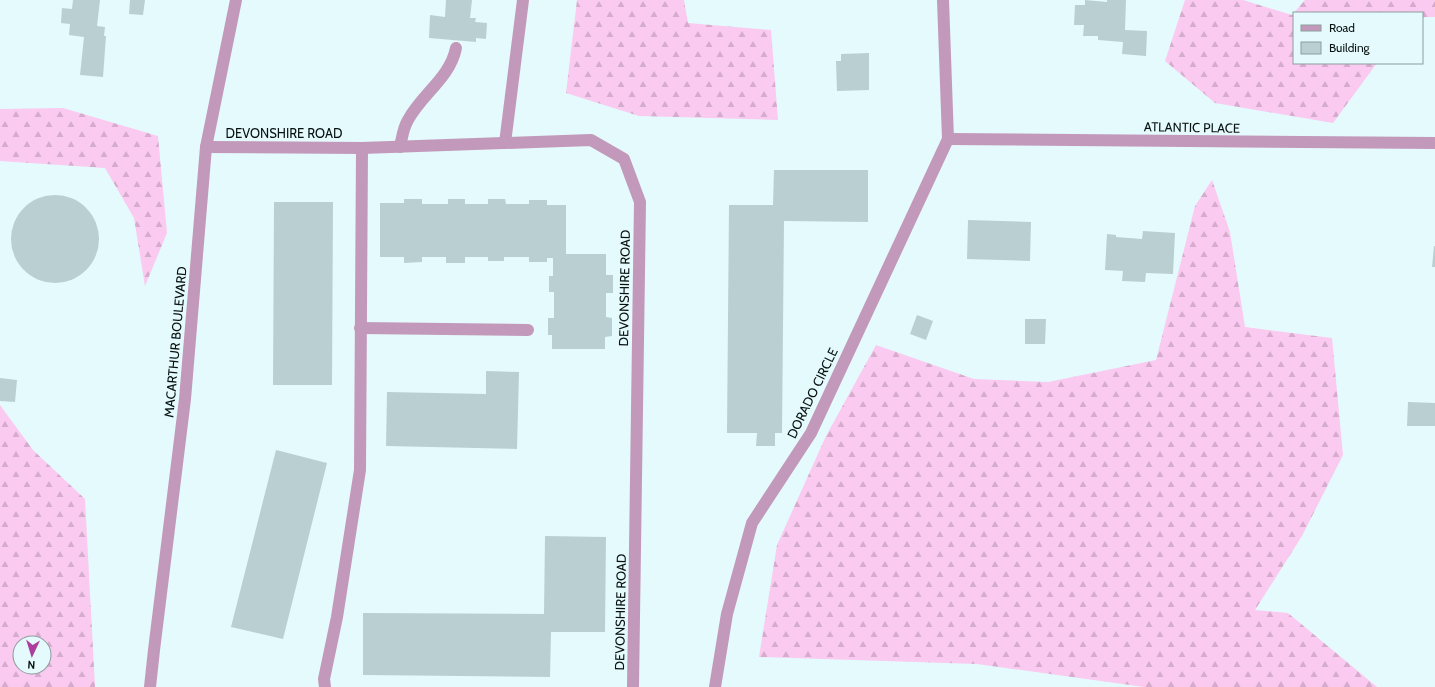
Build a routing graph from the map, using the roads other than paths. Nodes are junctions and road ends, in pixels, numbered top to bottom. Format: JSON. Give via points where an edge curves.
{"nodes":[{"id":1,"x":236,"y":0,"type":"edge"},
{"id":2,"x":523,"y":0,"type":"edge"},
{"id":3,"x":943,"y":0,"type":"edge"},
{"id":4,"x":456,"y":48,"type":"dead end"},
{"id":5,"x":948,"y":139,"type":"junction"},
{"id":6,"x":505,"y":143,"type":"junction"},
{"id":7,"x":1435,"y":144,"type":"edge"},
{"id":8,"x":206,"y":147,"type":"junction"},
{"id":9,"x":400,"y":147,"type":"junction"},
{"id":10,"x":362,"y":148,"type":"junction"},
{"id":11,"x":360,"y":328,"type":"junction"},
{"id":12,"x":528,"y":330,"type":"dead end"},
{"id":13,"x":150,"y":687,"type":"edge"},
{"id":14,"x":324,"y":687,"type":"edge"},
{"id":15,"x":633,"y":687,"type":"edge"},
{"id":16,"x":715,"y":687,"type":"edge"}],
"edges":[{"from":1,"to":8,"type":"street","name":"MACARTHUR BOULEVARD"},
{"from":2,"to":6,"type":"street"},
{"from":3,"to":5,"type":"street"},
{"from":4,"to":9,"type":"street","via":[[455,55],[440,81],[408,120]]},
{"from":5,"to":7,"type":"street","name":"ATLANTIC PLACE"},
{"from":5,"to":16,"type":"street","name":"DORADO CIRCLE","via":[[811,433],[752,523],[727,614]]},
{"from":6,"to":9,"type":"street","name":"DEVONSHIRE ROAD"},
{"from":6,"to":15,"type":"street","name":"DEVONSHIRE ROAD","via":[[591,140],[624,159],[640,202]]},
{"from":8,"to":10,"type":"street","name":"DEVONSHIRE ROAD"},
{"from":8,"to":13,"type":"street","name":"MACARTHUR BOULEVARD","via":[[185,399]]},
{"from":9,"to":10,"type":"street","name":"DEVONSHIRE ROAD"},
{"from":10,"to":11,"type":"street"},
{"from":11,"to":12,"type":"street"},
{"from":11,"to":14,"type":"street","via":[[360,470]]}]}
